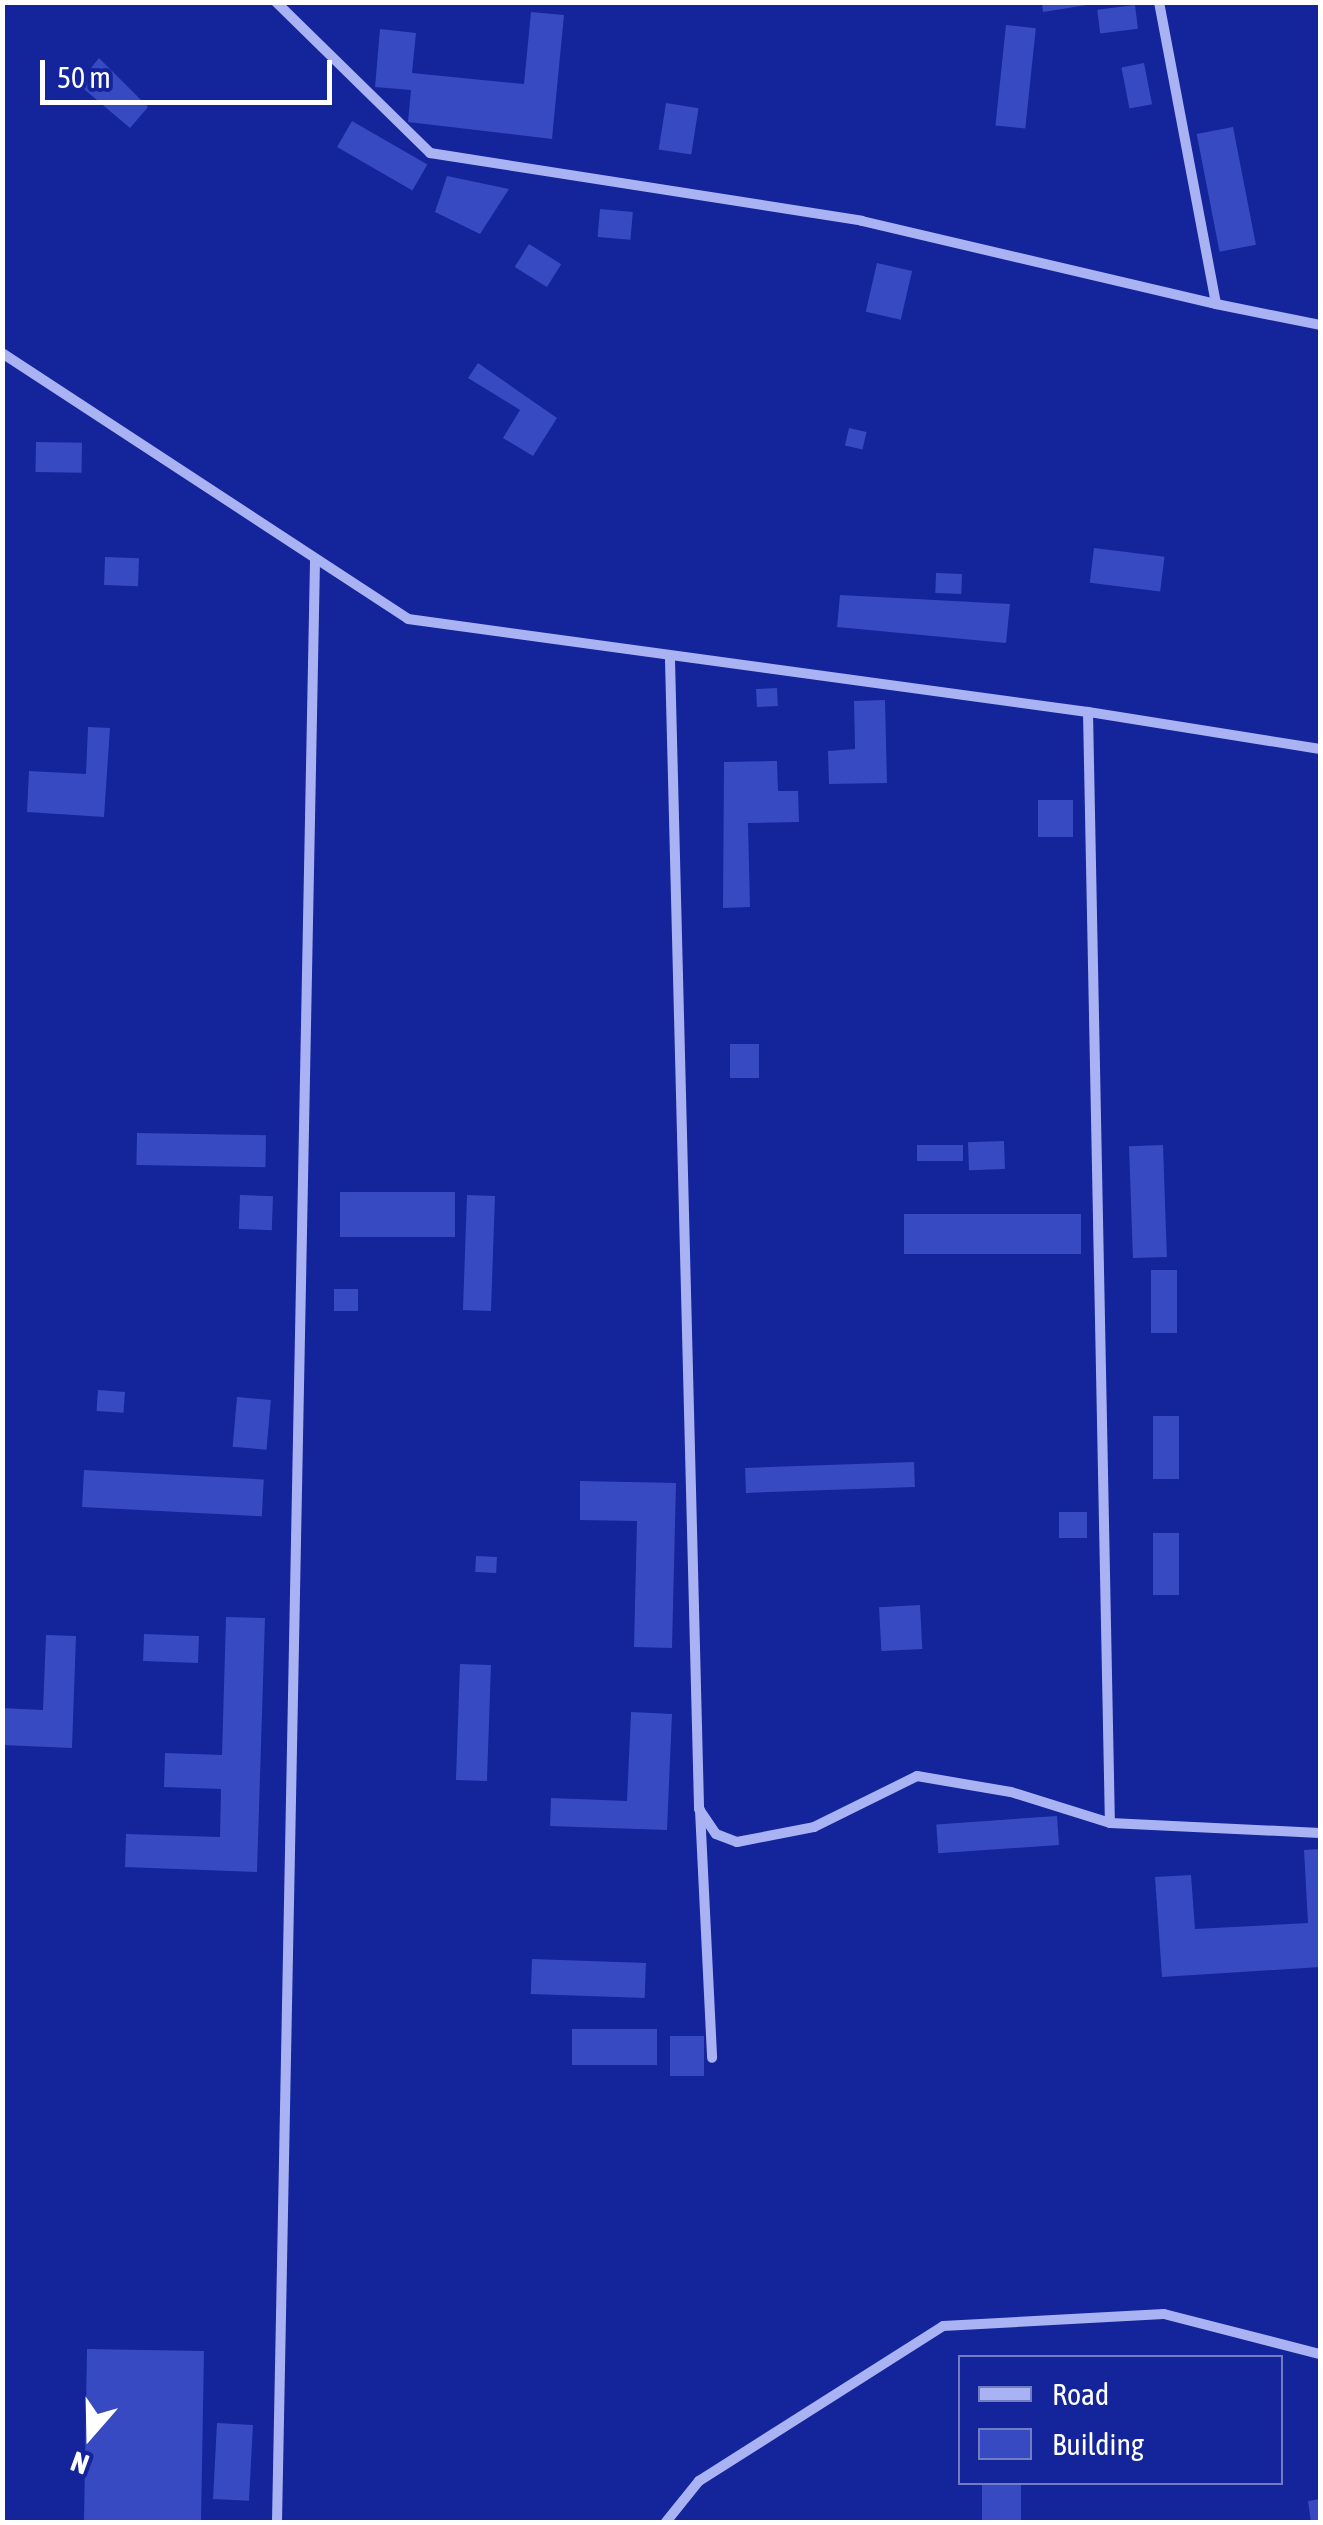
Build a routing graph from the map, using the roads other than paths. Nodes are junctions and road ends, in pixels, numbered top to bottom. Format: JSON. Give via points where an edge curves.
{"nodes":[{"id":1,"x":276,"y":2,"type":"edge"},
{"id":2,"x":1159,"y":2,"type":"edge"},
{"id":3,"x":1216,"y":304,"type":"junction"},
{"id":4,"x":1320,"y":324,"type":"edge"},
{"id":5,"x":2,"y":353,"type":"edge"},
{"id":6,"x":316,"y":558,"type":"junction"},
{"id":7,"x":670,"y":660,"type":"junction"},
{"id":8,"x":1088,"y":712,"type":"junction"},
{"id":9,"x":1320,"y":748,"type":"edge"},
{"id":10,"x":700,"y":1809,"type":"junction"},
{"id":11,"x":1110,"y":1823,"type":"junction"},
{"id":12,"x":1320,"y":1833,"type":"edge"},
{"id":13,"x":712,"y":2058,"type":"dead end"},
{"id":14,"x":1320,"y":2354,"type":"edge"},
{"id":15,"x":277,"y":2522,"type":"edge"},
{"id":16,"x":666,"y":2522,"type":"edge"}],
"edges":[{"from":1,"to":3,"type":"street","via":[[430,153],[862,221]]},
{"from":2,"to":3,"type":"street"},
{"from":3,"to":4,"type":"street"},
{"from":5,"to":6,"type":"street"},
{"from":6,"to":7,"type":"street","via":[[408,619]]},
{"from":6,"to":15,"type":"street"},
{"from":7,"to":8,"type":"street"},
{"from":7,"to":10,"type":"street"},
{"from":8,"to":9,"type":"street"},
{"from":8,"to":11,"type":"street"},
{"from":10,"to":11,"type":"street","via":[[716,1834],[737,1842],[814,1827],[918,1776],[1011,1792]]},
{"from":10,"to":13,"type":"street"},
{"from":11,"to":12,"type":"street"},
{"from":14,"to":16,"type":"street","via":[[1164,2314],[943,2326],[699,2480]]}]}
